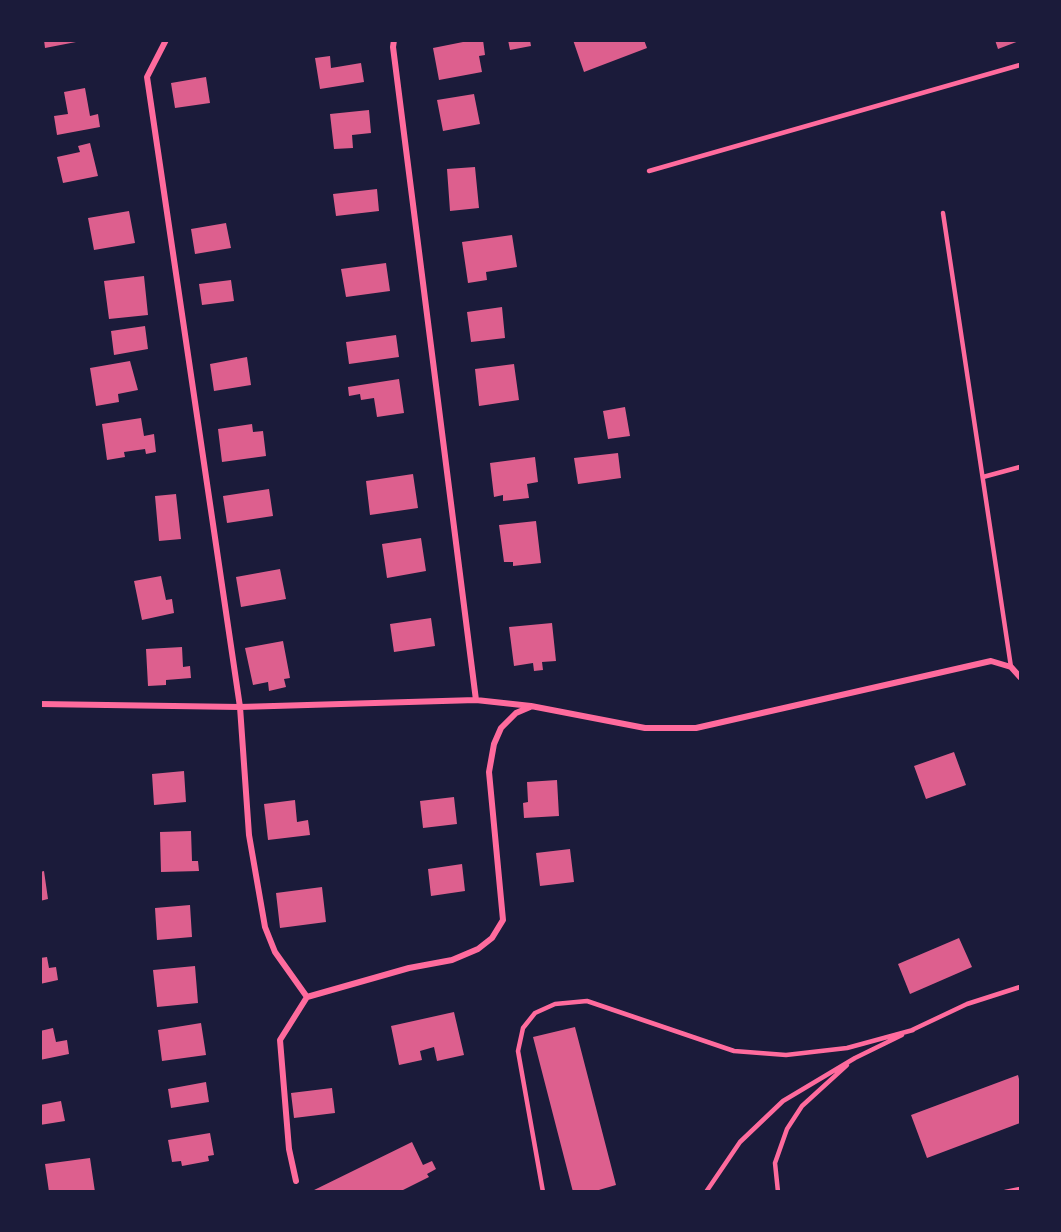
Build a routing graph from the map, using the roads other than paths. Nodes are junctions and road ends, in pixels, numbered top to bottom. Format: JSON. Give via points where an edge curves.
{"nodes":[{"id":1,"x":166,"y":40,"type":"edge"},
{"id":2,"x":394,"y":40,"type":"edge"},
{"id":3,"x":1020,"y":65,"type":"edge"},
{"id":4,"x":649,"y":171,"type":"dead end"},
{"id":5,"x":943,"y":213,"type":"dead end"},
{"id":6,"x":1020,"y":467,"type":"edge"},
{"id":7,"x":982,"y":477,"type":"junction"},
{"id":8,"x":1011,"y":667,"type":"junction"},
{"id":9,"x":1020,"y":677,"type":"edge"},
{"id":10,"x":476,"y":700,"type":"junction"},
{"id":11,"x":40,"y":704,"type":"edge"},
{"id":12,"x":531,"y":706,"type":"junction"},
{"id":13,"x":240,"y":707,"type":"junction"},
{"id":14,"x":1020,"y":987,"type":"edge"},
{"id":15,"x":307,"y":997,"type":"junction"},
{"id":16,"x":913,"y":1030,"type":"junction"},
{"id":17,"x":855,"y":1058,"type":"junction"},
{"id":18,"x":296,"y":1181,"type":"dead end"},
{"id":19,"x":1020,"y":1189,"type":"edge"},
{"id":20,"x":543,"y":1191,"type":"edge"},
{"id":21,"x":706,"y":1191,"type":"edge"},
{"id":22,"x":778,"y":1191,"type":"edge"},
{"id":23,"x":1005,"y":1191,"type":"edge"}],
"edges":[{"from":1,"to":13,"type":"street","via":[[147,77]]},
{"from":2,"to":10,"type":"street"},
{"from":3,"to":4,"type":"lane"},
{"from":5,"to":7,"type":"lane"},
{"from":6,"to":7,"type":"lane"},
{"from":7,"to":8,"type":"lane"},
{"from":8,"to":9,"type":"street"},
{"from":8,"to":12,"type":"street","via":[[991,661],[696,728],[645,728]]},
{"from":10,"to":12,"type":"street"},
{"from":10,"to":13,"type":"street"},
{"from":11,"to":13,"type":"street"},
{"from":12,"to":15,"type":"street","via":[[516,713],[501,728],[489,772],[503,920],[492,938],[452,960]]},
{"from":13,"to":15,"type":"street","via":[[249,835],[265,927],[274,952]]},
{"from":14,"to":16,"type":"lane","via":[[967,1004]]},
{"from":15,"to":18,"type":"street","via":[[280,1040],[289,1149]]},
{"from":16,"to":17,"type":"lane"},
{"from":16,"to":20,"type":"lane","via":[[847,1048],[786,1055],[735,1051],[587,1001],[555,1004],[535,1013],[524,1028],[518,1051]]},
{"from":17,"to":21,"type":"lane","via":[[783,1101],[740,1142]]},
{"from":17,"to":22,"type":"lane","via":[[802,1106],[786,1129],[775,1163]]},
{"from":19,"to":23,"type":"lane"}]}
